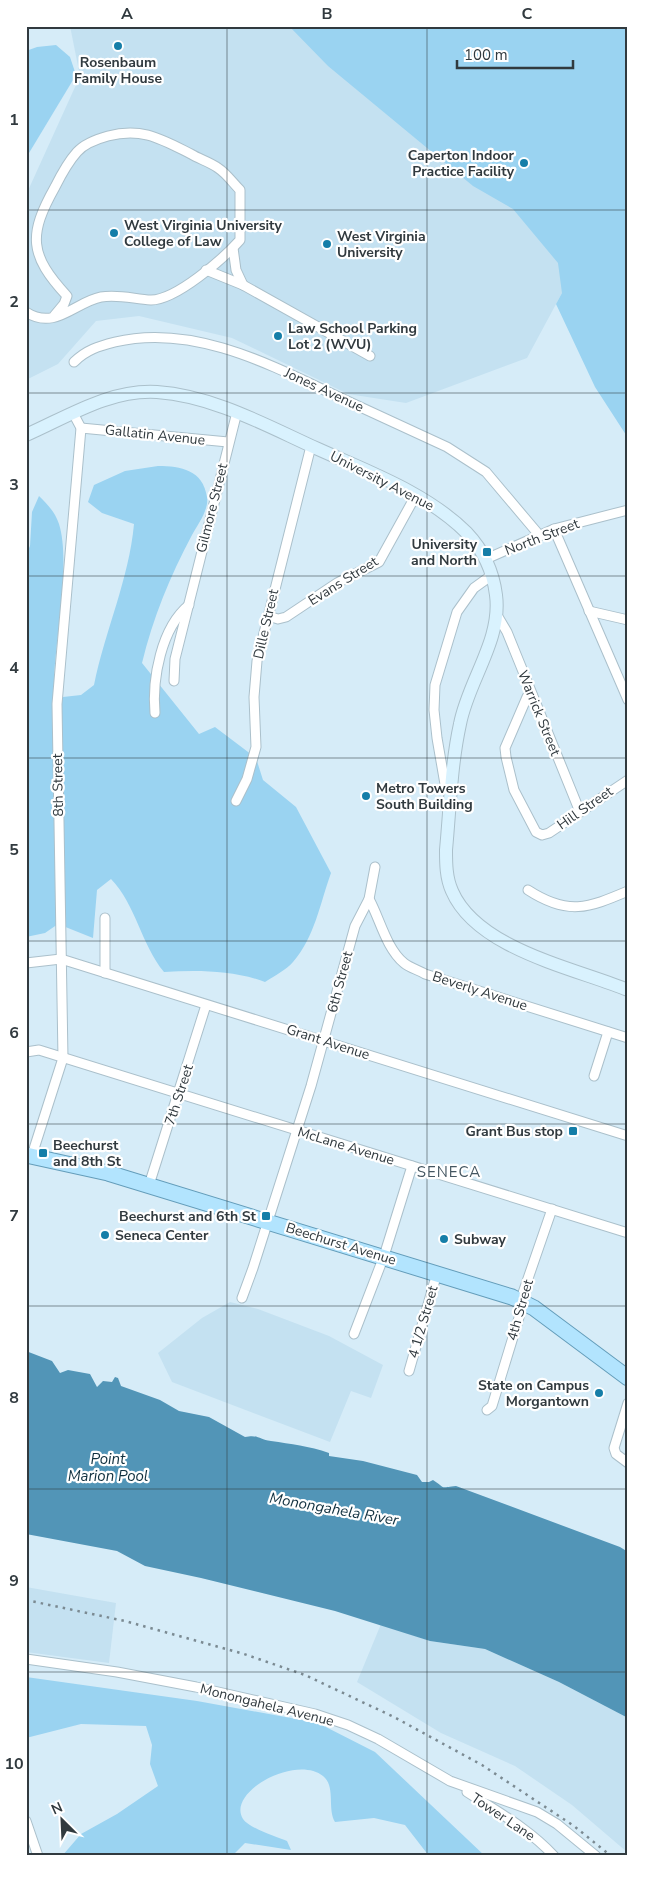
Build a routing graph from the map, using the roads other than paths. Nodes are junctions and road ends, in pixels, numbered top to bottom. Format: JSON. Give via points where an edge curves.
{"nodes":[{"id":1,"x":233,"y":248,"type":"junction"},
{"id":2,"x":206,"y":270,"type":"junction"},
{"id":3,"x":243,"y":285,"type":"junction"},
{"id":4,"x":26,"y":312,"type":"edge"},
{"id":5,"x":54,"y":316,"type":"junction"},
{"id":6,"x":370,"y":356,"type":"dead end"},
{"id":7,"x":74,"y":362,"type":"dead end"},
{"id":8,"x":73,"y":412,"type":"junction"},
{"id":9,"x":237,"y":412,"type":"junction"},
{"id":10,"x":81,"y":428,"type":"junction"},
{"id":11,"x":26,"y":435,"type":"edge"},
{"id":12,"x":228,"y":442,"type":"junction"},
{"id":13,"x":311,"y":446,"type":"junction"},
{"id":14,"x":416,"y":495,"type":"junction"},
{"id":15,"x":628,"y":510,"type":"edge"},
{"id":16,"x":554,"y":529,"type":"junction"},
{"id":17,"x":540,"y":536,"type":"junction"},
{"id":18,"x":486,"y":560,"type":"junction"},
{"id":19,"x":492,"y":575,"type":"junction"},
{"id":20,"x":189,"y":605,"type":"junction"},
{"id":21,"x":589,"y":611,"type":"junction"},
{"id":22,"x":497,"y":615,"type":"junction"},
{"id":23,"x":268,"y":616,"type":"junction"},
{"id":24,"x":628,"y":620,"type":"edge"},
{"id":25,"x":174,"y":681,"type":"dead end"},
{"id":26,"x":531,"y":693,"type":"junction"},
{"id":27,"x":628,"y":700,"type":"edge"},
{"id":28,"x":156,"y":713,"type":"dead end"},
{"id":29,"x":628,"y":780,"type":"edge"},
{"id":30,"x":452,"y":791,"type":"junction"},
{"id":31,"x":236,"y":802,"type":"dead end"},
{"id":32,"x":580,"y":812,"type":"junction"},
{"id":33,"x":375,"y":867,"type":"dead end"},
{"id":34,"x":528,"y":890,"type":"dead end"},
{"id":35,"x":628,"y":891,"type":"edge"},
{"id":36,"x":368,"y":899,"type":"junction"},
{"id":37,"x":105,"y":918,"type":"dead end"},
{"id":38,"x":61,"y":959,"type":"junction"},
{"id":39,"x":26,"y":963,"type":"edge"},
{"id":40,"x":105,"y":973,"type":"junction"},
{"id":41,"x":628,"y":990,"type":"edge"},
{"id":42,"x":206,"y":1005,"type":"junction"},
{"id":43,"x":608,"y":1032,"type":"junction"},
{"id":44,"x":628,"y":1038,"type":"edge"},
{"id":45,"x":323,"y":1040,"type":"junction"},
{"id":46,"x":26,"y":1052,"type":"edge"},
{"id":47,"x":63,"y":1058,"type":"junction"},
{"id":48,"x":594,"y":1076,"type":"dead end"},
{"id":49,"x":179,"y":1094,"type":"junction"},
{"id":50,"x":296,"y":1130,"type":"junction"},
{"id":51,"x":628,"y":1136,"type":"edge"},
{"id":52,"x":29,"y":1155,"type":"edge"},
{"id":53,"x":412,"y":1166,"type":"junction"},
{"id":54,"x":149,"y":1185,"type":"junction"},
{"id":55,"x":552,"y":1209,"type":"junction"},
{"id":56,"x":268,"y":1222,"type":"junction"},
{"id":57,"x":628,"y":1233,"type":"edge"},
{"id":58,"x":384,"y":1256,"type":"junction"},
{"id":59,"x":437,"y":1273,"type":"junction"},
{"id":60,"x":242,"y":1298,"type":"dead end"},
{"id":61,"x":522,"y":1302,"type":"junction"},
{"id":62,"x":354,"y":1334,"type":"dead end"},
{"id":63,"x":409,"y":1371,"type":"dead end"},
{"id":64,"x":628,"y":1378,"type":"edge"},
{"id":65,"x":628,"y":1403,"type":"edge"},
{"id":66,"x":487,"y":1410,"type":"dead end"},
{"id":67,"x":628,"y":1463,"type":"edge"},
{"id":68,"x":26,"y":1660,"type":"edge"},
{"id":69,"x":450,"y":1782,"type":"junction"},
{"id":70,"x":26,"y":1820,"type":"edge"},
{"id":71,"x":30,"y":1839,"type":"edge"},
{"id":72,"x":38,"y":1856,"type":"edge"},
{"id":73,"x":554,"y":1856,"type":"edge"},
{"id":74,"x":596,"y":1856,"type":"edge"}],
"edges":[{"from":1,"to":2,"type":"street"},
{"from":1,"to":3,"type":"street","via":[[236,270]]},
{"from":1,"to":5,"type":"street","via":[[240,240],[240,190],[219,168],[154,136],[136,132],[99,138],[78,151],[55,187],[39,221],[36,235],[40,260],[67,296]]},
{"from":2,"to":3,"type":"street"},
{"from":2,"to":5,"type":"street","via":[[189,284],[153,300],[100,297],[61,317]]},
{"from":3,"to":6,"type":"street"},
{"from":4,"to":5,"type":"street","via":[[43,318]]},
{"from":7,"to":17,"type":"street","name":"Jones Avenue","via":[[93,348],[147,336],[205,344],[264,362],[473,462],[486,472]]},
{"from":8,"to":9,"type":"street","name":"University Avenue","via":[[131,394],[156,392],[181,395]]},
{"from":8,"to":10,"type":"street"},
{"from":8,"to":11,"type":"street","name":"University Avenue"},
{"from":9,"to":12,"type":"street","name":"Gilmore Street"},
{"from":9,"to":13,"type":"street","name":"University Avenue"},
{"from":10,"to":12,"type":"street","name":"Gallatin Avenue"},
{"from":10,"to":38,"type":"street","name":"8th Street","via":[[57,704]]},
{"from":12,"to":20,"type":"street","name":"Gilmore Street"},
{"from":13,"to":14,"type":"street","name":"University Avenue"},
{"from":13,"to":23,"type":"street","name":"Dille Street"},
{"from":14,"to":18,"type":"street","name":"University Avenue","via":[[466,533]]},
{"from":14,"to":23,"type":"street","name":"Evans Street","via":[[379,562],[337,583],[286,617]]},
{"from":15,"to":16,"type":"street","name":"North Street"},
{"from":16,"to":17,"type":"street","name":"North Street"},
{"from":16,"to":21,"type":"street"},
{"from":17,"to":18,"type":"street","name":"North Street"},
{"from":18,"to":19,"type":"street","name":"University Avenue"},
{"from":19,"to":22,"type":"street","name":"University Avenue"},
{"from":19,"to":30,"type":"street","via":[[464,600],[435,685],[434,710],[444,786]]},
{"from":20,"to":25,"type":"street","name":"Gilmore Street","via":[[175,659]]},
{"from":20,"to":28,"type":"street","name":"Gilmore Street","via":[[176,620],[160,657],[154,686]]},
{"from":21,"to":24,"type":"street"},
{"from":21,"to":27,"type":"street"},
{"from":22,"to":26,"type":"street","name":"Warrick Street"},
{"from":22,"to":30,"type":"street","name":"University Avenue","via":[[460,723]]},
{"from":23,"to":31,"type":"street","name":"Dille Street","via":[[255,672],[256,747]]},
{"from":26,"to":32,"type":"street","name":"Warrick Street"},
{"from":26,"to":32,"type":"street","name":"Hill Street","via":[[506,748],[514,790],[531,824],[542,835]]},
{"from":29,"to":32,"type":"street","name":"Hill Street"},
{"from":30,"to":41,"type":"street","name":"University Avenue","via":[[446,869],[451,890],[471,919],[511,946]]},
{"from":33,"to":36,"type":"street","name":"6th Street"},
{"from":34,"to":35,"type":"street","via":[[573,909]]},
{"from":36,"to":43,"type":"street","name":"Beverly Avenue","via":[[397,956],[406,964],[425,974]]},
{"from":36,"to":45,"type":"street","name":"6th Street","via":[[355,926]]},
{"from":37,"to":40,"type":"street"},
{"from":38,"to":39,"type":"street","name":"Grant Avenue"},
{"from":38,"to":40,"type":"street","name":"Grant Avenue"},
{"from":38,"to":47,"type":"street","name":"8th Street"},
{"from":40,"to":42,"type":"street","name":"Grant Avenue"},
{"from":42,"to":45,"type":"street","name":"Grant Avenue"},
{"from":42,"to":49,"type":"street","name":"7th Street"},
{"from":43,"to":44,"type":"street","name":"Beverly Avenue"},
{"from":43,"to":48,"type":"street"},
{"from":45,"to":50,"type":"street","name":"6th Street"},
{"from":45,"to":51,"type":"street","name":"Grant Avenue"},
{"from":46,"to":47,"type":"street","name":"McLane Avenue","via":[[39,1050]]},
{"from":47,"to":49,"type":"street","name":"McLane Avenue"},
{"from":47,"to":52,"type":"street","name":"8th Street"},
{"from":49,"to":50,"type":"street","name":"McLane Avenue"},
{"from":49,"to":54,"type":"street","name":"7th Street"},
{"from":50,"to":53,"type":"street","name":"McLane Avenue"},
{"from":50,"to":56,"type":"street","name":"6th Street"},
{"from":52,"to":54,"type":"main road","name":"Beechurst Avenue","via":[[108,1172]]},
{"from":53,"to":55,"type":"street","name":"McLane Avenue"},
{"from":53,"to":58,"type":"street"},
{"from":54,"to":56,"type":"main road","name":"Beechurst Avenue"},
{"from":55,"to":57,"type":"street","name":"McLane Avenue"},
{"from":55,"to":61,"type":"street","name":"4th Street"},
{"from":56,"to":58,"type":"main road","name":"Beechurst Avenue"},
{"from":56,"to":60,"type":"street","name":"6th Street"},
{"from":58,"to":59,"type":"main road","name":"Beechurst Avenue"},
{"from":58,"to":62,"type":"street"},
{"from":59,"to":61,"type":"main road","name":"Beechurst Avenue"},
{"from":59,"to":63,"type":"street","name":"4 1/2 Street"},
{"from":61,"to":64,"type":"main road","name":"Beechurst Avenue"},
{"from":61,"to":66,"type":"street","name":"4th Street","via":[[492,1406]]},
{"from":65,"to":67,"type":"street","via":[[614,1448],[616,1454]]},
{"from":68,"to":69,"type":"street","name":"Monongahela Avenue","via":[[126,1674],[314,1714],[378,1739]]},
{"from":69,"to":73,"type":"street","name":"Tower Lane","via":[[510,1818]]},
{"from":69,"to":74,"type":"street","name":"Monongahela Avenue","via":[[537,1812]]},
{"from":70,"to":71,"type":"street"},
{"from":71,"to":72,"type":"street"}]}
